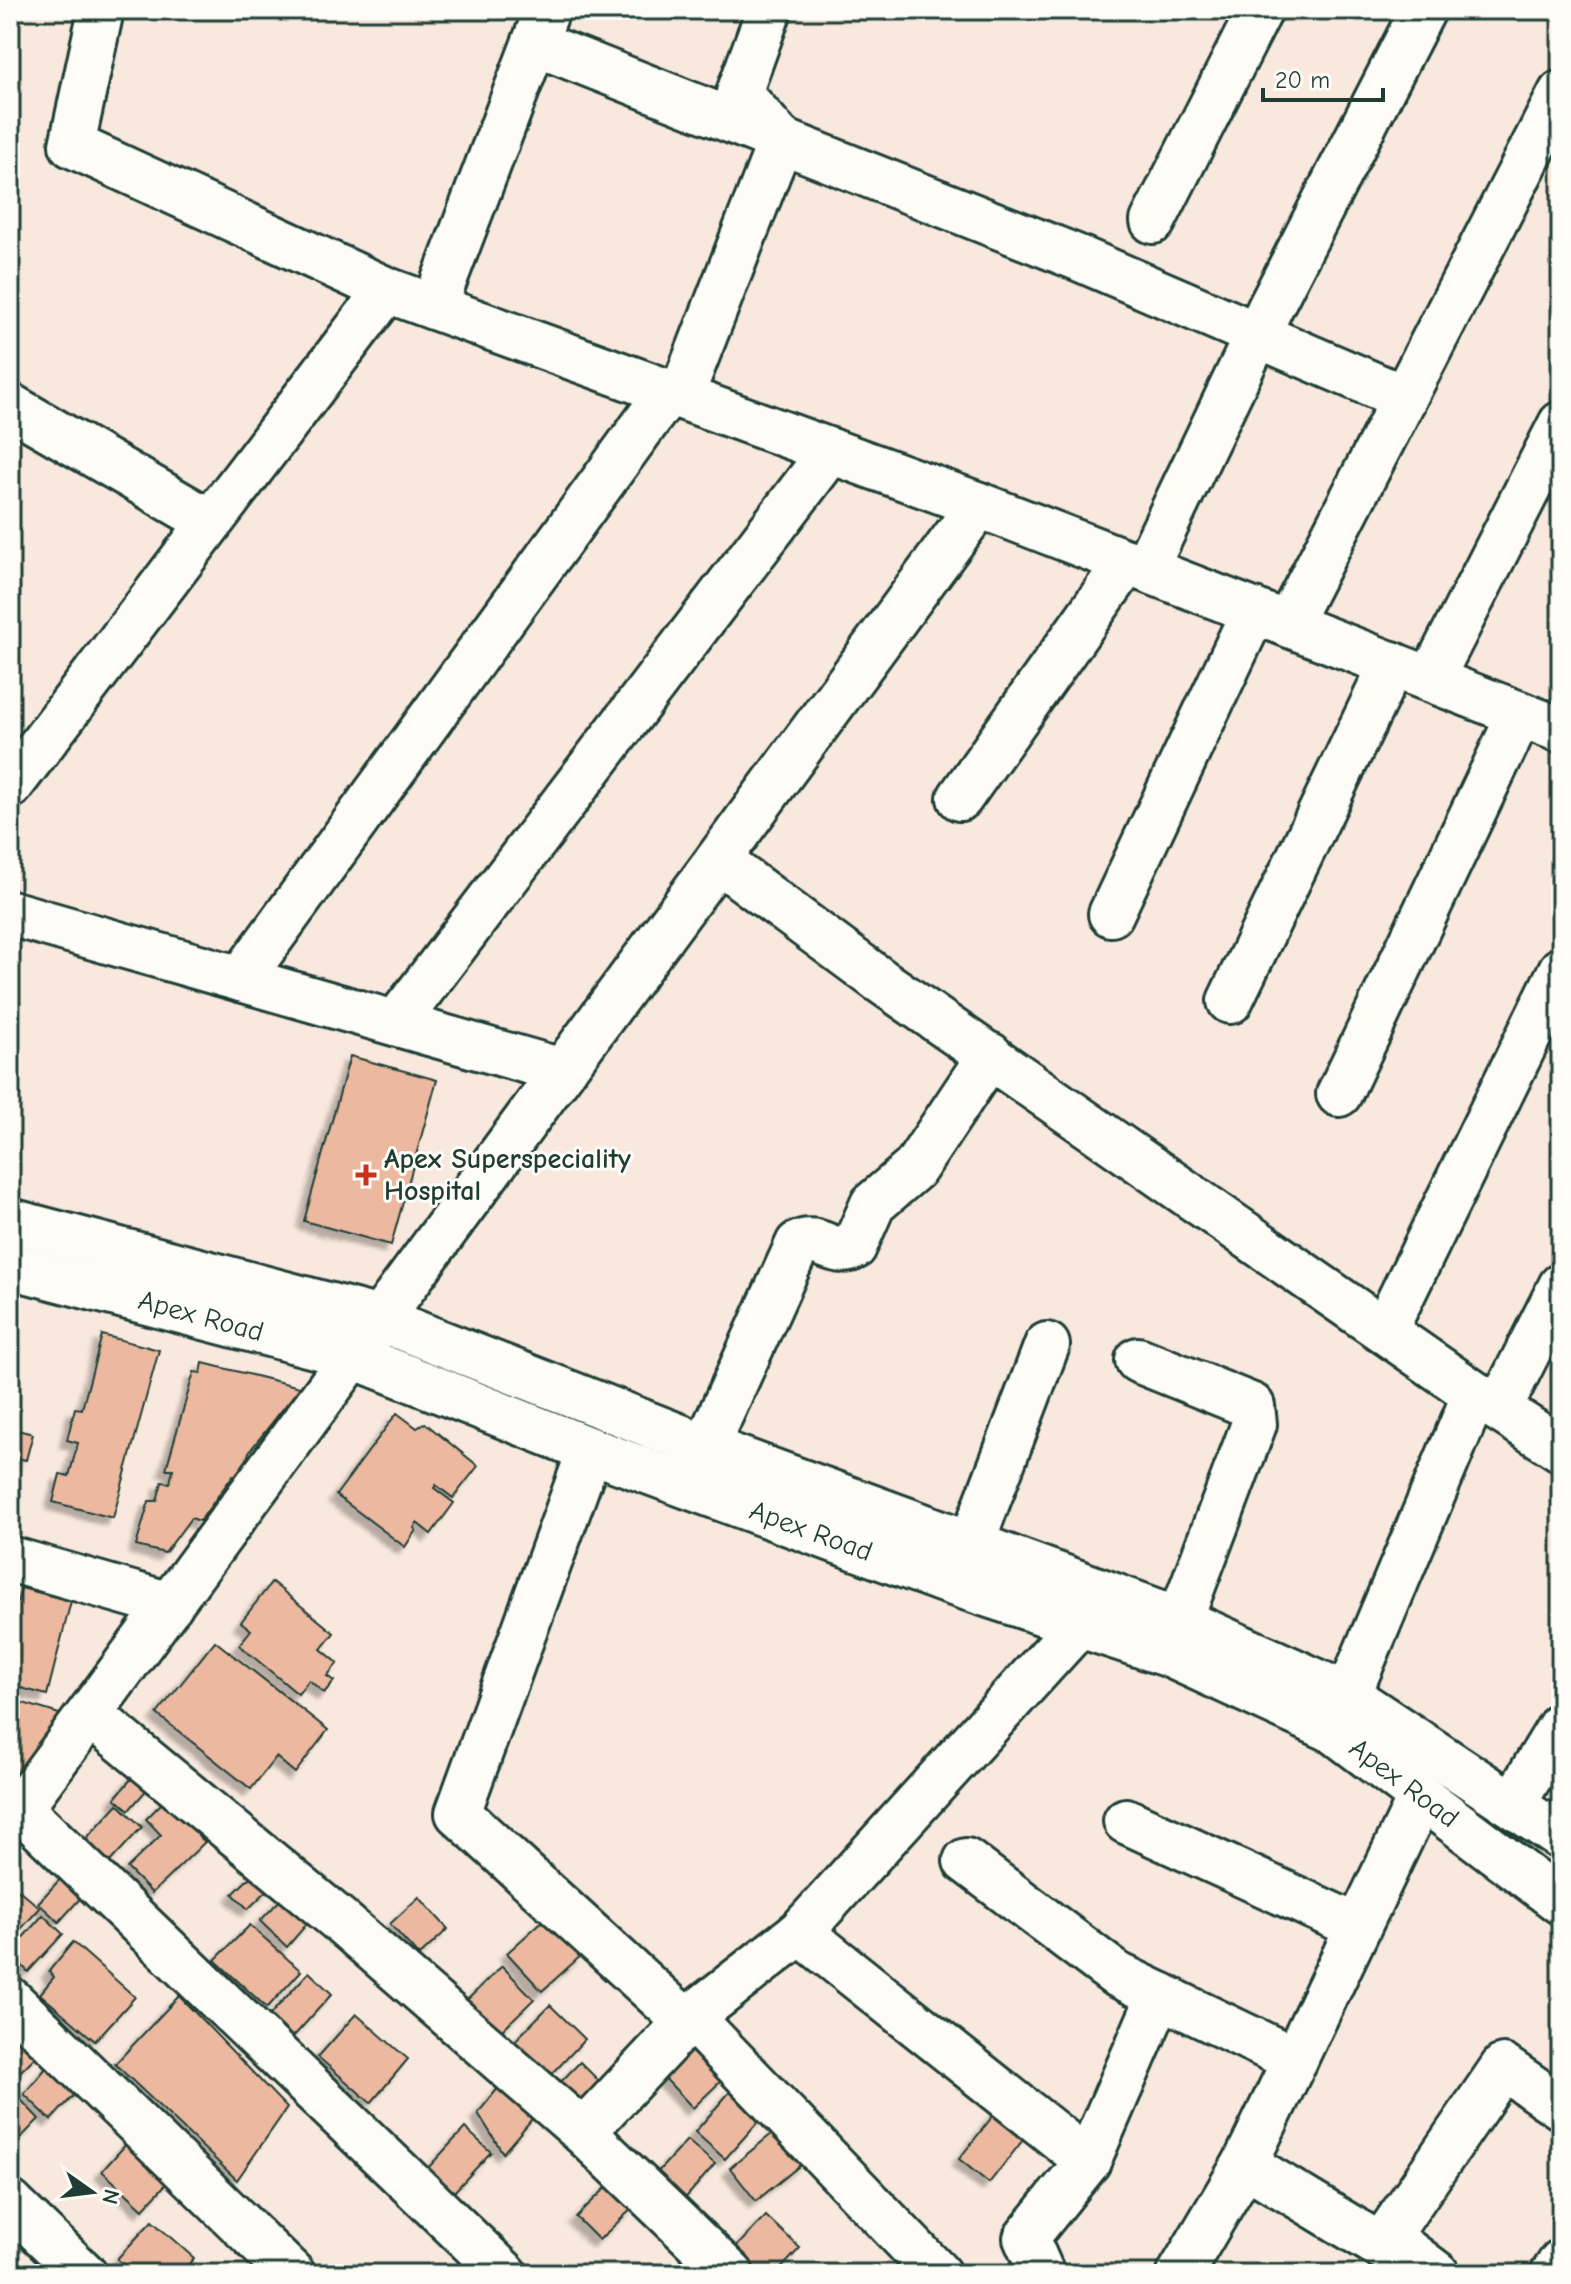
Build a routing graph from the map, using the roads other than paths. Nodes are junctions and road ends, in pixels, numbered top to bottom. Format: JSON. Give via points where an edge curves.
{"nodes":[{"id":1,"x":101,"y":10,"type":"edge"},
{"id":2,"x":769,"y":10,"type":"edge"},
{"id":3,"x":1260,"y":10,"type":"edge"},
{"id":4,"x":1423,"y":10,"type":"edge"},
{"id":5,"x":541,"y":26,"type":"edge"},
{"id":6,"x":1561,"y":93,"type":"edge"},
{"id":7,"x":781,"y":140,"type":"junction"},
{"id":8,"x":1153,"y":221,"type":"dead end"},
{"id":9,"x":380,"y":286,"type":"junction"},
{"id":10,"x":434,"y":307,"type":"junction"},
{"id":11,"x":1257,"y":335,"type":"junction"},
{"id":12,"x":675,"y":394,"type":"junction"},
{"id":13,"x":1404,"y":398,"type":"junction"},
{"id":14,"x":10,"y":406,"type":"edge"},
{"id":15,"x":1561,"y":424,"type":"edge"},
{"id":16,"x":831,"y":451,"type":"junction"},
{"id":17,"x":979,"y":505,"type":"junction"},
{"id":18,"x":192,"y":512,"type":"junction"},
{"id":19,"x":1136,"y":565,"type":"junction"},
{"id":20,"x":1271,"y":617,"type":"junction"},
{"id":21,"x":1411,"y":672,"type":"junction"},
{"id":22,"x":1520,"y":714,"type":"junction"},
{"id":23,"x":1561,"y":730,"type":"edge"},
{"id":24,"x":10,"y":786,"type":"edge"},
{"id":25,"x":960,"y":798,"type":"dead end"},
{"id":26,"x":718,"y":860,"type":"junction"},
{"id":27,"x":10,"y":913,"type":"edge"},
{"id":28,"x":1111,"y":914,"type":"dead end"},
{"id":29,"x":1561,"y":970,"type":"edge"},
{"id":30,"x":241,"y":979,"type":"junction"},
{"id":31,"x":1230,"y":1001,"type":"dead end"},
{"id":32,"x":396,"y":1023,"type":"junction"},
{"id":33,"x":990,"y":1055,"type":"junction"},
{"id":34,"x":562,"y":1071,"type":"junction"},
{"id":35,"x":1339,"y":1094,"type":"dead end"},
{"id":36,"x":10,"y":1221,"type":"edge"},
{"id":37,"x":10,"y":1266,"type":"edge"},
{"id":38,"x":1561,"y":1286,"type":"edge"},
{"id":39,"x":380,"y":1319,"type":"junction"},
{"id":40,"x":1385,"y":1330,"type":"junction"},
{"id":41,"x":1047,"y":1345,"type":"dead end"},
{"id":42,"x":353,"y":1356,"type":"junction"},
{"id":43,"x":1138,"y":1360,"type":"dead end"},
{"id":44,"x":1487,"y":1402,"type":"junction"},
{"id":45,"x":706,"y":1447,"type":"junction"},
{"id":46,"x":1561,"y":1449,"type":"edge"},
{"id":47,"x":590,"y":1450,"type":"junction"},
{"id":48,"x":972,"y":1542,"type":"junction"},
{"id":49,"x":10,"y":1559,"type":"edge"},
{"id":50,"x":170,"y":1605,"type":"junction"},
{"id":51,"x":1180,"y":1620,"type":"junction"},
{"id":52,"x":1079,"y":1625,"type":"junction"},
{"id":53,"x":1341,"y":1713,"type":"junction"},
{"id":54,"x":90,"y":1714,"type":"junction"},
{"id":55,"x":1561,"y":1725,"type":"edge"},
{"id":56,"x":1421,"y":1796,"type":"junction"},
{"id":57,"x":15,"y":1804,"type":"edge"},
{"id":58,"x":1513,"y":1804,"type":"junction"},
{"id":59,"x":1126,"y":1821,"type":"dead end"},
{"id":60,"x":1561,"y":1837,"type":"edge"},
{"id":61,"x":966,"y":1861,"type":"dead end"},
{"id":62,"x":1561,"y":1902,"type":"edge"},
{"id":63,"x":1358,"y":1927,"type":"junction"},
{"id":64,"x":800,"y":1932,"type":"junction"},
{"id":65,"x":1160,"y":1995,"type":"junction"},
{"id":66,"x":10,"y":2000,"type":"edge"},
{"id":67,"x":691,"y":2017,"type":"junction"},
{"id":68,"x":1295,"y":2060,"type":"junction"},
{"id":69,"x":1561,"y":2107,"type":"edge"},
{"id":70,"x":583,"y":2132,"type":"junction"},
{"id":71,"x":1088,"y":2161,"type":"junction"},
{"id":72,"x":1245,"y":2164,"type":"junction"},
{"id":73,"x":10,"y":2203,"type":"edge"},
{"id":74,"x":1388,"y":2237,"type":"junction"},
{"id":75,"x":1561,"y":2262,"type":"edge"},
{"id":76,"x":1039,"y":2273,"type":"edge"},
{"id":77,"x":84,"y":2274,"type":"edge"},
{"id":78,"x":292,"y":2274,"type":"edge"},
{"id":79,"x":505,"y":2274,"type":"edge"},
{"id":80,"x":731,"y":2274,"type":"edge"},
{"id":81,"x":938,"y":2274,"type":"edge"},
{"id":82,"x":1180,"y":2274,"type":"edge"},
{"id":83,"x":1437,"y":2274,"type":"edge"},
{"id":84,"x":1553,"y":2274,"type":"edge"}],
"edges":[{"from":1,"to":9,"type":"street","via":[[72,145]]},
{"from":2,"to":7,"type":"street","via":[[739,93]]},
{"from":3,"to":8,"type":"street"},
{"from":4,"to":11,"type":"street"},
{"from":5,"to":7,"type":"street"},
{"from":5,"to":10,"type":"street"},
{"from":6,"to":13,"type":"street"},
{"from":7,"to":11,"type":"street"},
{"from":7,"to":12,"type":"street"},
{"from":9,"to":10,"type":"street"},
{"from":9,"to":18,"type":"street"},
{"from":10,"to":12,"type":"street"},
{"from":11,"to":13,"type":"street"},
{"from":11,"to":19,"type":"street"},
{"from":12,"to":16,"type":"street"},
{"from":12,"to":30,"type":"street"},
{"from":13,"to":20,"type":"street"},
{"from":14,"to":18,"type":"street"},
{"from":15,"to":21,"type":"street"},
{"from":16,"to":17,"type":"street"},
{"from":16,"to":32,"type":"street"},
{"from":17,"to":19,"type":"street"},
{"from":17,"to":26,"type":"street"},
{"from":18,"to":24,"type":"street"},
{"from":19,"to":20,"type":"street"},
{"from":19,"to":25,"type":"street"},
{"from":20,"to":21,"type":"street"},
{"from":20,"to":28,"type":"street"},
{"from":21,"to":22,"type":"street"},
{"from":21,"to":31,"type":"street"},
{"from":22,"to":23,"type":"street"},
{"from":22,"to":35,"type":"street"},
{"from":26,"to":33,"type":"street"},
{"from":26,"to":34,"type":"street"},
{"from":27,"to":30,"type":"street"},
{"from":29,"to":40,"type":"street"},
{"from":30,"to":32,"type":"street"},
{"from":32,"to":34,"type":"street"},
{"from":33,"to":40,"type":"street"},
{"from":33,"to":45,"type":"street","via":[[922,1159],[873,1204],[854,1247],[839,1251],[814,1240],[798,1244]]},
{"from":34,"to":39,"type":"street"},
{"from":36,"to":39,"type":"street","name":"Apex Road"},
{"from":37,"to":42,"type":"street","name":"Apex Road"},
{"from":38,"to":44,"type":"street"},
{"from":39,"to":42,"type":"street"},
{"from":39,"to":45,"type":"street","name":"Apex Road"},
{"from":40,"to":44,"type":"street"},
{"from":41,"to":48,"type":"street"},
{"from":42,"to":47,"type":"street","name":"Apex Road"},
{"from":42,"to":50,"type":"street"},
{"from":43,"to":51,"type":"street","via":[[1252,1406],[1255,1413]]},
{"from":44,"to":46,"type":"street"},
{"from":44,"to":53,"type":"street"},
{"from":45,"to":48,"type":"street","name":"Apex Road"},
{"from":47,"to":52,"type":"street","name":"Apex Road"},
{"from":47,"to":67,"type":"street","via":[[458,1813],[680,2016]]},
{"from":48,"to":51,"type":"street","name":"Apex Road"},
{"from":49,"to":50,"type":"street"},
{"from":50,"to":54,"type":"street"},
{"from":51,"to":53,"type":"street","name":"Apex Road"},
{"from":52,"to":53,"type":"street","name":"Apex Road"},
{"from":52,"to":64,"type":"street"},
{"from":53,"to":56,"type":"street","name":"Apex Road"},
{"from":53,"to":58,"type":"street","name":"Apex Road"},
{"from":54,"to":57,"type":"street"},
{"from":54,"to":70,"type":"street","via":[[343,1923]]},
{"from":55,"to":58,"type":"street"},
{"from":56,"to":62,"type":"street","name":"Apex Road"},
{"from":56,"to":63,"type":"street"},
{"from":57,"to":79,"type":"street"},
{"from":58,"to":60,"type":"street","name":"Apex Road"},
{"from":59,"to":63,"type":"street"},
{"from":61,"to":65,"type":"street","via":[[1116,1974]]},
{"from":63,"to":68,"type":"street"},
{"from":64,"to":67,"type":"street"},
{"from":64,"to":71,"type":"street"},
{"from":65,"to":68,"type":"street"},
{"from":65,"to":71,"type":"street"},
{"from":66,"to":78,"type":"street"},
{"from":67,"to":70,"type":"street"},
{"from":67,"to":81,"type":"street"},
{"from":68,"to":72,"type":"street"},
{"from":69,"to":74,"type":"street","via":[[1503,2067]]},
{"from":70,"to":80,"type":"street"},
{"from":71,"to":76,"type":"street","via":[[1026,2238]]},
{"from":72,"to":74,"type":"street","via":[[1381,2246]]},
{"from":72,"to":82,"type":"street"},
{"from":73,"to":77,"type":"street"},
{"from":74,"to":83,"type":"street"},
{"from":75,"to":84,"type":"street"}]}
